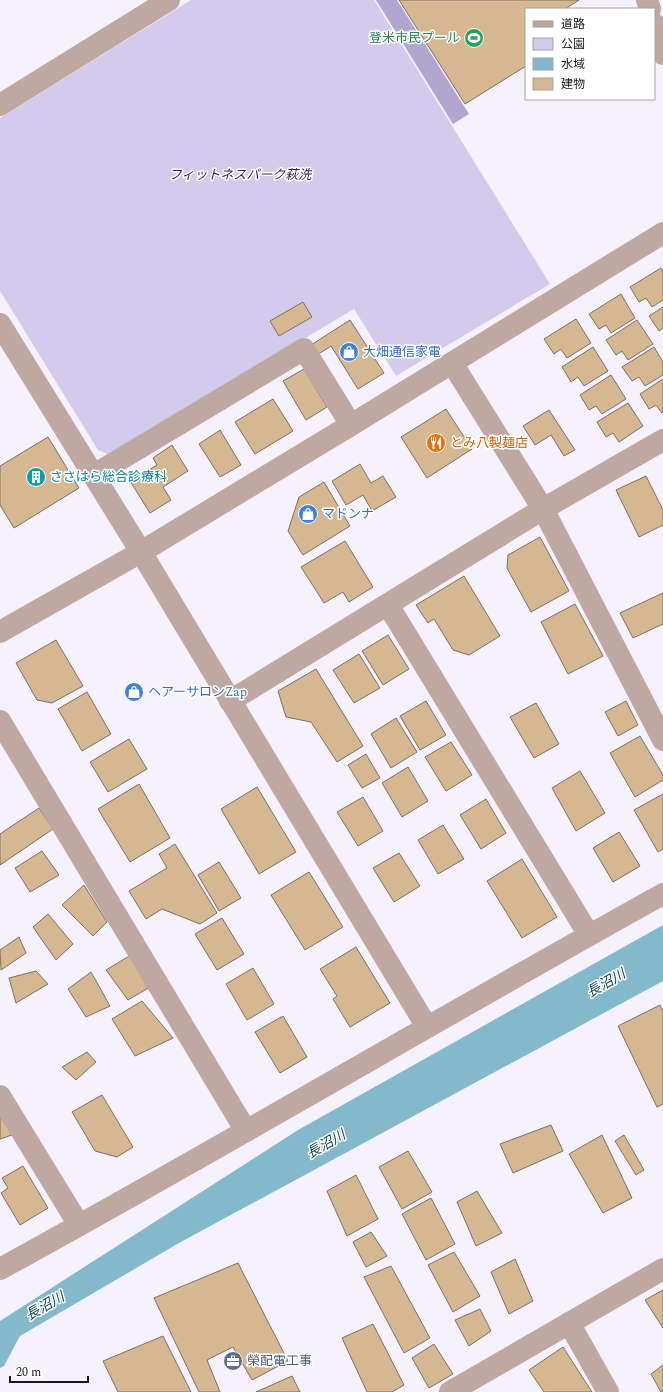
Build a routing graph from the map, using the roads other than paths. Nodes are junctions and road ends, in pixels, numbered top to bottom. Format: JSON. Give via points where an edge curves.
{"nodes":[{"id":1,"x":169,"y":0,"type":"edge"},
{"id":2,"x":655,"y":27,"type":"edge"},
{"id":3,"x":663,"y":54,"type":"edge"},
{"id":4,"x":0,"y":105,"type":"edge"},
{"id":5,"x":663,"y":233,"type":"edge"},
{"id":6,"x":0,"y":324,"type":"edge"},
{"id":7,"x":452,"y":363,"type":"junction"},
{"id":8,"x":351,"y":425,"type":"junction"},
{"id":9,"x":663,"y":440,"type":"edge"},
{"id":10,"x":94,"y":474,"type":"junction"},
{"id":11,"x":543,"y":509,"type":"junction"},
{"id":12,"x":141,"y":552,"type":"junction"},
{"id":13,"x":388,"y":605,"type":"junction"},
{"id":14,"x":0,"y":632,"type":"edge"},
{"id":15,"x":230,"y":701,"type":"junction"},
{"id":16,"x":0,"y":721,"type":"edge"},
{"id":17,"x":663,"y":740,"type":"edge"},
{"id":18,"x":663,"y":894,"type":"edge"},
{"id":19,"x":589,"y":935,"type":"junction"},
{"id":20,"x":427,"y":1027,"type":"junction"},
{"id":21,"x":0,"y":1096,"type":"edge"},
{"id":22,"x":246,"y":1131,"type":"junction"},
{"id":23,"x":79,"y":1226,"type":"junction"},
{"id":24,"x":0,"y":1269,"type":"edge"},
{"id":25,"x":663,"y":1269,"type":"edge"},
{"id":26,"x":569,"y":1323,"type":"junction"},
{"id":27,"x":450,"y":1392,"type":"edge"},
{"id":28,"x":608,"y":1392,"type":"edge"}],
"edges":[{"from":1,"to":4,"type":"street"},
{"from":2,"to":3,"type":"street"},
{"from":5,"to":7,"type":"street"},
{"from":6,"to":10,"type":"street"},
{"from":7,"to":8,"type":"street"},
{"from":7,"to":11,"type":"street"},
{"from":8,"to":10,"type":"street","via":[[304,349]]},
{"from":8,"to":12,"type":"street"},
{"from":9,"to":11,"type":"street"},
{"from":10,"to":12,"type":"street"},
{"from":11,"to":13,"type":"street"},
{"from":11,"to":17,"type":"street"},
{"from":12,"to":14,"type":"street"},
{"from":12,"to":15,"type":"street"},
{"from":13,"to":15,"type":"street"},
{"from":13,"to":19,"type":"street"},
{"from":15,"to":20,"type":"street"},
{"from":16,"to":22,"type":"street"},
{"from":18,"to":19,"type":"street"},
{"from":19,"to":20,"type":"street"},
{"from":20,"to":22,"type":"street"},
{"from":21,"to":23,"type":"street"},
{"from":22,"to":23,"type":"street"},
{"from":23,"to":24,"type":"street"},
{"from":25,"to":26,"type":"street"},
{"from":26,"to":27,"type":"street"},
{"from":26,"to":28,"type":"street"}]}
